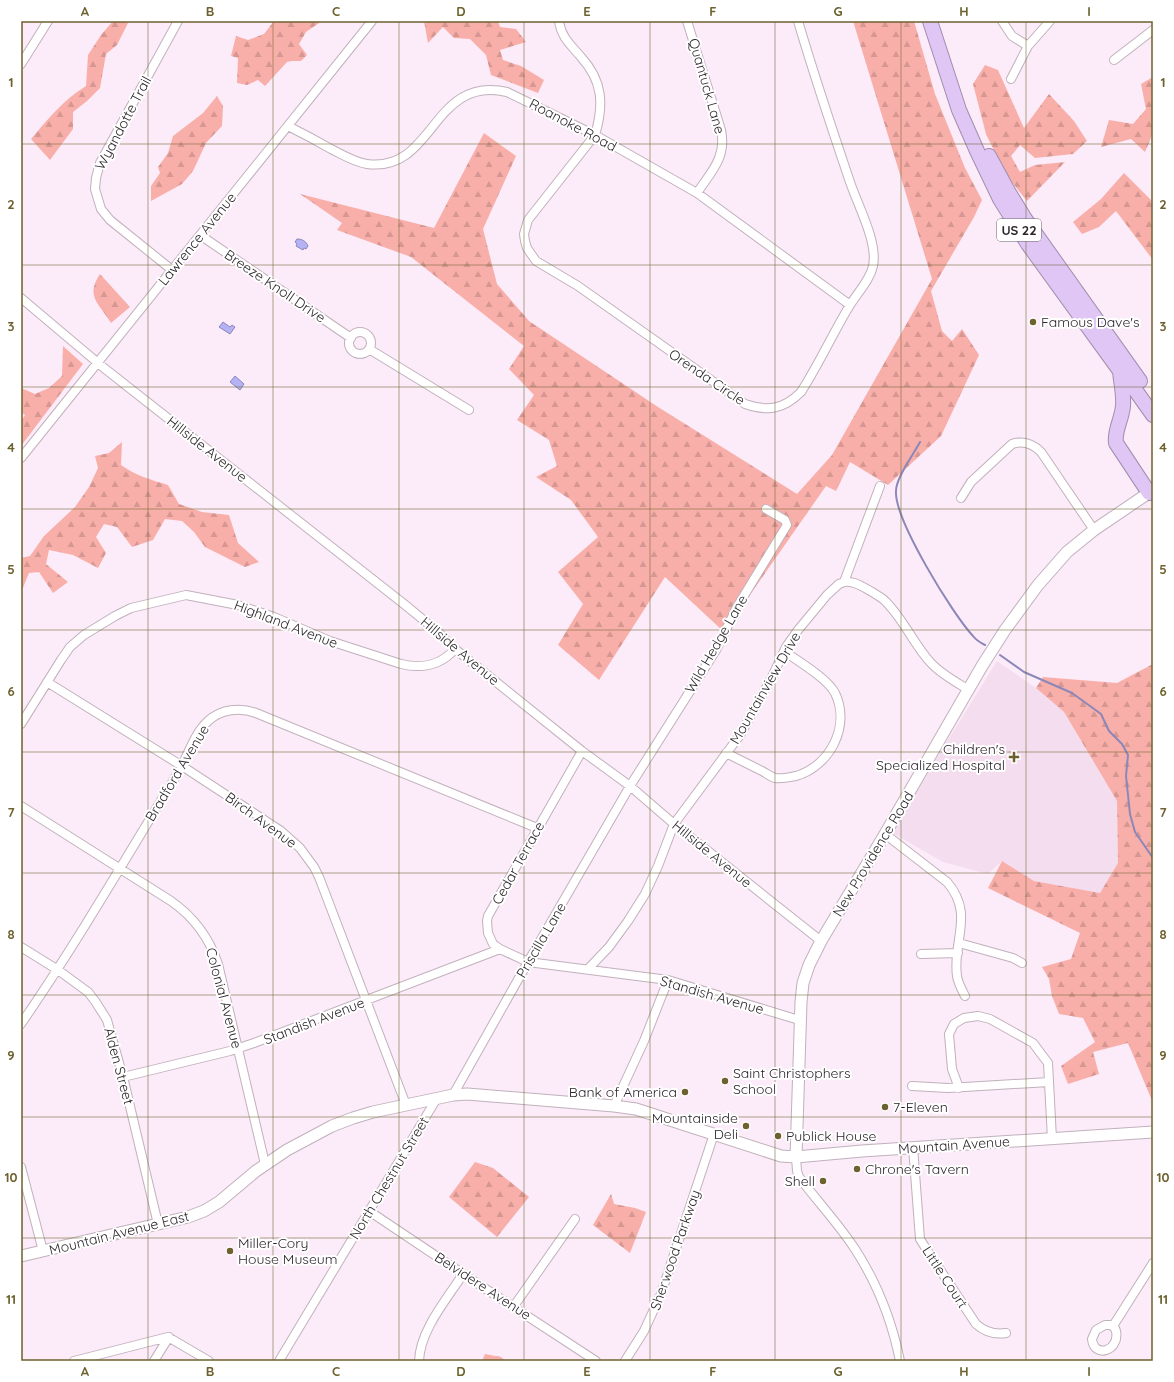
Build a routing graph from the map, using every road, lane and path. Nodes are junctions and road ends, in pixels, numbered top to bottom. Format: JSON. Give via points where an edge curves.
{"nodes":[{"id":1,"x":48,"y":21,"type":"edge"},
{"id":2,"x":178,"y":21,"type":"edge"},
{"id":3,"x":372,"y":21,"type":"edge"},
{"id":4,"x":559,"y":21,"type":"edge"},
{"id":5,"x":687,"y":21,"type":"edge"},
{"id":6,"x":798,"y":21,"type":"edge"},
{"id":7,"x":930,"y":21,"type":"edge"},
{"id":8,"x":939,"y":21,"type":"edge"},
{"id":9,"x":1002,"y":21,"type":"edge"},
{"id":10,"x":1050,"y":21,"type":"edge"},
{"id":11,"x":1153,"y":30,"type":"edge"},
{"id":12,"x":1028,"y":46,"type":"junction"},
{"id":13,"x":1114,"y":60,"type":"dead end"},
{"id":14,"x":21,"y":64,"type":"edge"},
{"id":15,"x":1011,"y":79,"type":"dead end"},
{"id":16,"x":288,"y":126,"type":"junction"},
{"id":17,"x":595,"y":135,"type":"junction"},
{"id":18,"x":697,"y":193,"type":"junction"},
{"id":19,"x":200,"y":235,"type":"junction"},
{"id":20,"x":172,"y":270,"type":"junction"},
{"id":21,"x":21,"y":298,"type":"edge"},
{"id":22,"x":850,"y":305,"type":"junction"},
{"id":23,"x":350,"y":338,"type":"junction"},
{"id":24,"x":369,"y":349,"type":"junction"},
{"id":25,"x":98,"y":362,"type":"junction"},
{"id":26,"x":1120,"y":371,"type":"junction"},
{"id":27,"x":1153,"y":400,"type":"edge"},
{"id":28,"x":469,"y":410,"type":"dead end"},
{"id":29,"x":1153,"y":415,"type":"edge"},
{"id":30,"x":21,"y":458,"type":"edge"},
{"id":31,"x":880,"y":486,"type":"dead end"},
{"id":32,"x":1151,"y":492,"type":"edge"},
{"id":33,"x":961,"y":498,"type":"dead end"},
{"id":34,"x":766,"y":509,"type":"dead end"},
{"id":35,"x":1094,"y":530,"type":"junction"},
{"id":36,"x":844,"y":582,"type":"junction"},
{"id":37,"x":455,"y":649,"type":"junction"},
{"id":38,"x":784,"y":651,"type":"junction"},
{"id":39,"x":47,"y":682,"type":"junction"},
{"id":40,"x":969,"y":690,"type":"junction"},
{"id":41,"x":21,"y":724,"type":"edge"},
{"id":42,"x":582,"y":751,"type":"junction"},
{"id":43,"x":726,"y":753,"type":"junction"},
{"id":44,"x":182,"y":766,"type":"junction"},
{"id":45,"x":630,"y":786,"type":"junction"},
{"id":46,"x":21,"y":806,"type":"edge"},
{"id":47,"x":674,"y":824,"type":"junction"},
{"id":48,"x":537,"y":828,"type":"junction"},
{"id":49,"x":885,"y":834,"type":"junction"},
{"id":50,"x":120,"y":869,"type":"junction"},
{"id":51,"x":821,"y":941,"type":"junction"},
{"id":52,"x":959,"y":943,"type":"junction"},
{"id":53,"x":21,"y":947,"type":"edge"},
{"id":54,"x":500,"y":949,"type":"junction"},
{"id":55,"x":958,"y":953,"type":"junction"},
{"id":56,"x":921,"y":954,"type":"dead end"},
{"id":57,"x":528,"y":962,"type":"junction"},
{"id":58,"x":1022,"y":963,"type":"dead end"},
{"id":59,"x":588,"y":969,"type":"junction"},
{"id":60,"x":58,"y":970,"type":"junction"},
{"id":61,"x":668,"y":980,"type":"junction"},
{"id":62,"x":965,"y":996,"type":"dead end"},
{"id":63,"x":366,"y":1001,"type":"junction"},
{"id":64,"x":799,"y":1020,"type":"junction"},
{"id":65,"x":21,"y":1024,"type":"edge"},
{"id":66,"x":238,"y":1048,"type":"junction"},
{"id":67,"x":123,"y":1077,"type":"junction"},
{"id":68,"x":1049,"y":1082,"type":"junction"},
{"id":69,"x":912,"y":1086,"type":"dead end"},
{"id":70,"x":959,"y":1088,"type":"junction"},
{"id":71,"x":453,"y":1095,"type":"junction"},
{"id":72,"x":437,"y":1098,"type":"junction"},
{"id":73,"x":406,"y":1105,"type":"junction"},
{"id":74,"x":614,"y":1106,"type":"junction"},
{"id":75,"x":642,"y":1111,"type":"joint"},
{"id":76,"x":1153,"y":1132,"type":"edge"},
{"id":77,"x":714,"y":1134,"type":"junction"},
{"id":78,"x":1052,"y":1139,"type":"junction"},
{"id":79,"x":913,"y":1147,"type":"junction"},
{"id":80,"x":796,"y":1157,"type":"junction"},
{"id":81,"x":265,"y":1164,"type":"junction"},
{"id":82,"x":21,"y":1167,"type":"edge"},
{"id":83,"x":369,"y":1211,"type":"junction"},
{"id":84,"x":575,"y":1219,"type":"dead end"},
{"id":85,"x":158,"y":1224,"type":"junction"},
{"id":86,"x":43,"y":1251,"type":"junction"},
{"id":87,"x":21,"y":1256,"type":"edge"},
{"id":88,"x":1153,"y":1263,"type":"edge"},
{"id":89,"x":463,"y":1274,"type":"junction"},
{"id":90,"x":514,"y":1306,"type":"junction"},
{"id":91,"x":1113,"y":1326,"type":"dead end"},
{"id":92,"x":1006,"y":1333,"type":"dead end"},
{"id":93,"x":169,"y":1337,"type":"junction"},
{"id":94,"x":74,"y":1361,"type":"edge"},
{"id":95,"x":154,"y":1361,"type":"edge"},
{"id":96,"x":209,"y":1361,"type":"edge"},
{"id":97,"x":279,"y":1361,"type":"edge"},
{"id":98,"x":419,"y":1361,"type":"edge"},
{"id":99,"x":596,"y":1361,"type":"edge"},
{"id":100,"x":625,"y":1361,"type":"edge"},
{"id":101,"x":900,"y":1361,"type":"edge"}],
"edges":[{"from":1,"to":14,"type":"street"},
{"from":2,"to":20,"type":"street","name":"Wyandotte Trail","via":[[100,163],[95,189],[99,204],[110,220]]},
{"from":3,"to":16,"type":"street","name":"Lawrence Avenue"},
{"from":4,"to":17,"type":"street","name":"Orenda Circle","via":[[566,40],[591,69],[597,81],[601,110]]},
{"from":5,"to":18,"type":"street","name":"Quantuck Lane","via":[[723,143],[716,164]]},
{"from":6,"to":22,"type":"street","name":"Orenda Circle","via":[[850,183],[873,244],[872,270]]},
{"from":7,"to":26,"type":"highway","number":"US 22","via":[[959,110],[1000,199],[1028,244]]},
{"from":8,"to":27,"type":"highway","number":"US 22","via":[[974,121],[1009,193]]},
{"from":9,"to":12,"type":"street","via":[[1012,36]]},
{"from":10,"to":12,"type":"street"},
{"from":11,"to":13,"type":"street"},
{"from":12,"to":15,"type":"street"},
{"from":16,"to":17,"type":"street","name":"Roanoke Road","via":[[354,160],[366,164],[384,164],[411,151],[454,102],[476,91],[494,90],[518,96]]},
{"from":16,"to":19,"type":"street","name":"Lawrence Avenue"},
{"from":17,"to":18,"type":"street","name":"Roanoke Road"},
{"from":17,"to":22,"type":"street","name":"Orenda Circle","via":[[528,220],[524,234],[531,255],[536,261],[578,286],[745,404],[773,408],[794,398],[805,385]]},
{"from":18,"to":22,"type":"street","name":"Roanoke Road"},
{"from":19,"to":20,"type":"street","name":"Lawrence Avenue"},
{"from":19,"to":23,"type":"street","name":"Breeze Knoll Drive"},
{"from":20,"to":25,"type":"street","name":"Lawrence Avenue"},
{"from":21,"to":25,"type":"street","name":"Hillside Avenue"},
{"from":23,"to":24,"type":"street","name":"Breeze Knoll Drive","via":[[350,348],[356,352],[363,353]]},
{"from":23,"to":24,"type":"street","via":[[358,332],[365,333],[371,342]]},
{"from":24,"to":28,"type":"street"},
{"from":25,"to":30,"type":"street","name":"Lawrence Avenue"},
{"from":25,"to":37,"type":"street","name":"Hillside Avenue","via":[[404,604]]},
{"from":26,"to":29,"type":"highway","number":"US 22"},
{"from":26,"to":32,"type":"highway","via":[[1123,406],[1116,443]]},
{"from":31,"to":36,"type":"street"},
{"from":32,"to":35,"type":"street","name":"New Providence Road"},
{"from":33,"to":35,"type":"street","via":[[971,482],[1012,444],[1029,443],[1041,452]]},
{"from":34,"to":45,"type":"street","name":"Wild Hedge Lane","via":[[785,520],[787,525],[737,607],[716,650]]},
{"from":35,"to":40,"type":"street","name":"New Providence Road","via":[[1067,552],[1038,585],[1002,635]]},
{"from":36,"to":38,"type":"street","name":"Mountainview Drive","via":[[827,595]]},
{"from":36,"to":40,"type":"street","via":[[858,584],[883,600],[932,664]]},
{"from":37,"to":39,"type":"street","name":"Highland Avenue","via":[[448,657],[429,666],[413,667],[330,641],[274,616],[238,605],[186,595],[131,608],[99,624],[70,647]]},
{"from":37,"to":42,"type":"street","name":"Hillside Avenue"},
{"from":38,"to":43,"type":"street","name":"Mountainview Drive","via":[[740,735]]},
{"from":38,"to":43,"type":"street","via":[[828,683],[834,692],[840,720],[832,748],[810,770],[781,778],[775,778]]},
{"from":39,"to":41,"type":"street","name":"Highland Avenue"},
{"from":39,"to":44,"type":"street","name":"Birch Avenue"},
{"from":40,"to":49,"type":"street","name":"New Providence Road"},
{"from":42,"to":45,"type":"street","name":"Hillside Avenue"},
{"from":42,"to":48,"type":"street","name":"Cedar Terrace"},
{"from":43,"to":47,"type":"street","name":"Mountainview Drive"},
{"from":44,"to":48,"type":"street","name":"Bradford Avenue","via":[[198,734],[209,720],[227,711],[247,710]]},
{"from":44,"to":50,"type":"street","name":"Bradford Avenue"},
{"from":44,"to":63,"type":"street","name":"Birch Avenue","via":[[281,831],[307,857],[319,877]]},
{"from":45,"to":47,"type":"street","name":"Hillside Avenue"},
{"from":45,"to":57,"type":"street","name":"Priscilla Lane"},
{"from":46,"to":50,"type":"street","name":"Colonial Avenue"},
{"from":47,"to":51,"type":"street","name":"Hillside Avenue"},
{"from":47,"to":59,"type":"street","name":"Mountainview Drive","via":[[645,894],[614,940]]},
{"from":48,"to":54,"type":"street","name":"Cedar Terrace","via":[[488,916],[490,939]]},
{"from":49,"to":51,"type":"street","name":"New Providence Road"},
{"from":49,"to":52,"type":"street","via":[[955,890],[961,909]]},
{"from":50,"to":60,"type":"street","name":"Bradford Avenue"},
{"from":50,"to":66,"type":"street","name":"Colonial Avenue","via":[[181,907],[204,932],[218,964]]},
{"from":51,"to":64,"type":"street","name":"New Providence Road","via":[[804,983]]},
{"from":52,"to":55,"type":"street"},
{"from":52,"to":58,"type":"street","via":[[1013,958]]},
{"from":53,"to":60,"type":"street","name":"Alden Street"},
{"from":54,"to":57,"type":"street","name":"Cedar Terrace"},
{"from":54,"to":63,"type":"street","name":"Standish Avenue"},
{"from":55,"to":56,"type":"street"},
{"from":55,"to":62,"type":"street","via":[[957,977]]},
{"from":57,"to":59,"type":"street","name":"Standish Avenue"},
{"from":57,"to":71,"type":"street","name":"Priscilla Lane"},
{"from":59,"to":61,"type":"street","name":"Standish Avenue"},
{"from":60,"to":65,"type":"street","name":"Bradford Avenue"},
{"from":60,"to":67,"type":"street","name":"Alden Street","via":[[88,992],[101,1010],[111,1031]]},
{"from":61,"to":64,"type":"street","name":"Standish Avenue"},
{"from":61,"to":74,"type":"street"},
{"from":63,"to":66,"type":"street","name":"Standish Avenue"},
{"from":63,"to":73,"type":"street","name":"Birch Avenue"},
{"from":64,"to":80,"type":"street","name":"New Providence Road"},
{"from":66,"to":67,"type":"street","name":"Standish Avenue"},
{"from":66,"to":81,"type":"street","name":"Colonial Avenue"},
{"from":67,"to":85,"type":"street","name":"Alden Street"},
{"from":68,"to":70,"type":"street"},
{"from":68,"to":70,"type":"street","via":[[1048,1063],[1033,1043],[990,1019],[978,1016],[964,1018],[954,1024],[949,1034],[952,1069]]},
{"from":68,"to":78,"type":"street"},
{"from":69,"to":70,"type":"street"},
{"from":71,"to":72,"type":"street","name":"Mountain Avenue East"},
{"from":71,"to":74,"type":"street","name":"Mountain Avenue East"},
{"from":72,"to":73,"type":"street","name":"Mountain Avenue East"},
{"from":72,"to":83,"type":"street","name":"North Chestnut Street"},
{"from":73,"to":81,"type":"street","name":"Mountain Avenue East","via":[[359,1116],[332,1126]]},
{"from":74,"to":75,"type":"street","name":"Mountain Avenue East"},
{"from":75,"to":77,"type":"street","name":"Mountain Avenue"},
{"from":76,"to":78,"type":"street","name":"Mountain Avenue"},
{"from":77,"to":80,"type":"street","name":"Mountain Avenue","via":[[781,1156]]},
{"from":77,"to":100,"type":"street","name":"Sherwood Parkway","via":[[661,1294],[644,1331]]},
{"from":78,"to":79,"type":"street","name":"Mountain Avenue"},
{"from":79,"to":80,"type":"street","name":"Mountain Avenue"},
{"from":79,"to":92,"type":"street","name":"Little Court","via":[[920,1239],[976,1324],[986,1332]]},
{"from":80,"to":101,"type":"street","via":[[798,1177],[840,1228],[867,1269],[887,1312]]},
{"from":81,"to":85,"type":"street","name":"Mountain Avenue East","via":[[219,1202],[204,1211]]},
{"from":82,"to":86,"type":"street"},
{"from":83,"to":89,"type":"street","name":"Belvidere Avenue"},
{"from":83,"to":97,"type":"street","name":"North Chestnut Street"},
{"from":84,"to":90,"type":"street"},
{"from":85,"to":86,"type":"street","name":"Mountain Avenue East"},
{"from":86,"to":87,"type":"street","name":"Mountain Avenue East"},
{"from":88,"to":91,"type":"street"},
{"from":89,"to":90,"type":"street","name":"Belvidere Avenue"},
{"from":89,"to":98,"type":"street","via":[[424,1338]]},
{"from":90,"to":99,"type":"street","name":"Belvidere Avenue"},
{"from":93,"to":94,"type":"street"},
{"from":93,"to":95,"type":"street"},
{"from":93,"to":96,"type":"street"}]}
